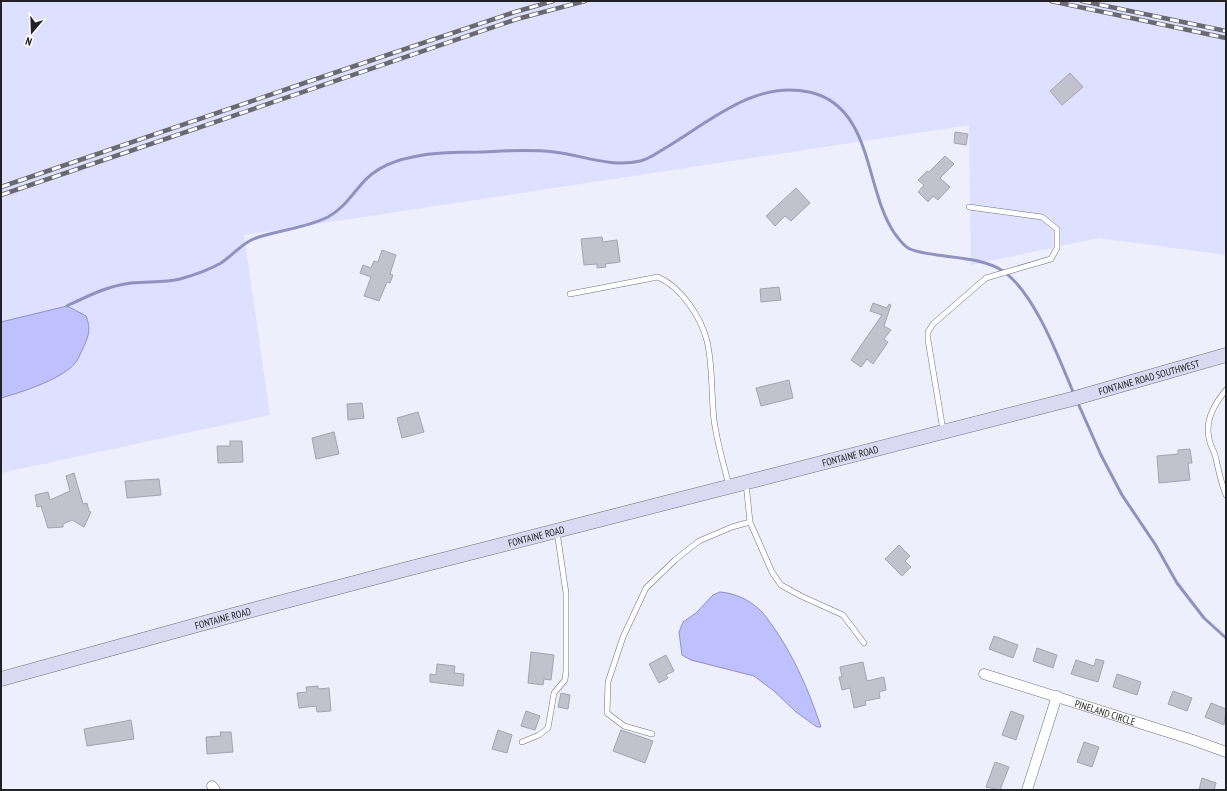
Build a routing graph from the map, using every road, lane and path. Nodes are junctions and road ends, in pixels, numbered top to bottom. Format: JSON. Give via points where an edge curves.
{"nodes":[{"id":1,"x":969,"y":207,"type":"dead end"},
{"id":2,"x":570,"y":294,"type":"dead end"},
{"id":3,"x":1226,"y":355,"type":"edge"},
{"id":4,"x":1226,"y":390,"type":"edge"},
{"id":5,"x":1072,"y":399,"type":"joint"},
{"id":6,"x":943,"y":432,"type":"junction"},
{"id":7,"x":746,"y":482,"type":"junction"},
{"id":8,"x":729,"y":486,"type":"junction"},
{"id":9,"x":1226,"y":496,"type":"edge"},
{"id":10,"x":750,"y":522,"type":"junction"},
{"id":11,"x":557,"y":531,"type":"junction"},
{"id":12,"x":864,"y":643,"type":"dead end"},
{"id":13,"x":984,"y":674,"type":"dead end"},
{"id":14,"x":1,"y":679,"type":"edge"},
{"id":15,"x":1057,"y":696,"type":"junction"},
{"id":16,"x":652,"y":734,"type":"dead end"},
{"id":17,"x":522,"y":742,"type":"dead end"},
{"id":18,"x":1226,"y":752,"type":"edge"},
{"id":19,"x":1027,"y":790,"type":"edge"}],
"edges":[{"from":1,"to":6,"type":"lane","via":[[1042,217],[1057,229],[1057,248],[1051,259],[986,278],[928,332]]},
{"from":2,"to":8,"type":"lane","via":[[658,277],[667,281],[685,298],[700,322],[707,340],[716,435]]},
{"from":3,"to":5,"type":"main road","name":"FONTAINE ROAD SOUTHWEST"},
{"from":4,"to":9,"type":"lane","via":[[1213,407],[1208,437]]},
{"from":5,"to":6,"type":"main road","name":"FONTAINE ROAD"},
{"from":6,"to":7,"type":"main road","name":"FONTAINE ROAD"},
{"from":7,"to":8,"type":"main road","name":"FONTAINE ROAD"},
{"from":7,"to":10,"type":"lane"},
{"from":8,"to":11,"type":"main road","name":"FONTAINE ROAD"},
{"from":10,"to":12,"type":"lane","via":[[772,572],[781,585],[843,615]]},
{"from":10,"to":16,"type":"lane","via":[[699,541],[675,560],[646,588],[623,637],[608,682],[607,713],[624,726]]},
{"from":11,"to":14,"type":"main road","name":"FONTAINE ROAD","via":[[226,617]]},
{"from":11,"to":17,"type":"lane","via":[[566,593],[565,680],[554,693],[548,728]]},
{"from":13,"to":15,"type":"street","name":"PINELAND CIRCLE"},
{"from":15,"to":18,"type":"street","name":"PINELAND CIRCLE"},
{"from":15,"to":19,"type":"street"}]}
